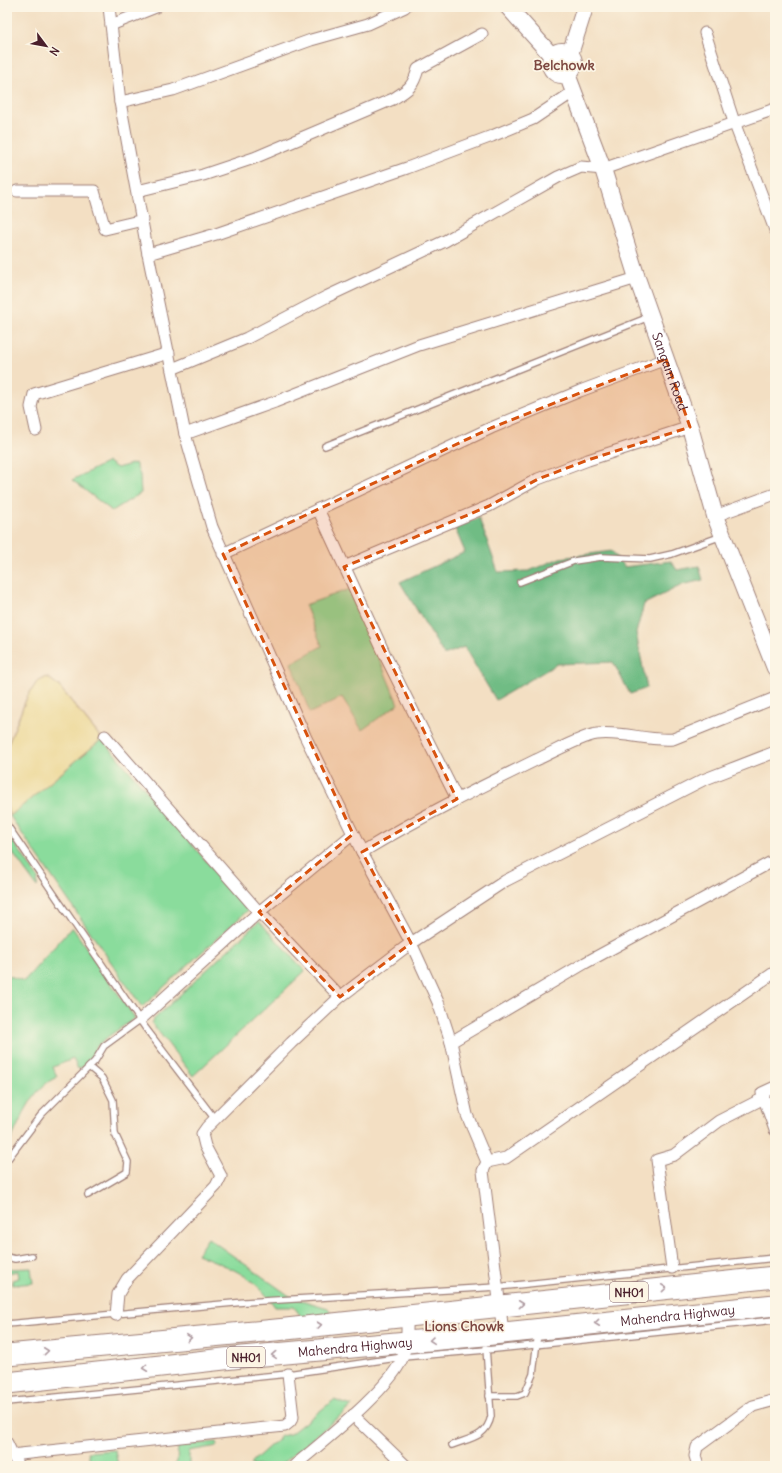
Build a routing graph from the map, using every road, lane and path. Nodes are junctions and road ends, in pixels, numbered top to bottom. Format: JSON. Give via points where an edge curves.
{"nodes":[{"id":1,"x":109,"y":7,"type":"edge"},
{"id":2,"x":156,"y":7,"type":"edge"},
{"id":3,"x":405,"y":7,"type":"edge"},
{"id":4,"x":508,"y":7,"type":"edge"},
{"id":5,"x":585,"y":7,"type":"edge"},
{"id":6,"x":111,"y":25,"type":"junction"},
{"id":7,"x":705,"y":33,"type":"dead end"},
{"id":8,"x":482,"y":34,"type":"dead end"},
{"id":9,"x":570,"y":54,"type":"junction"},
{"id":10,"x":552,"y":56,"type":"junction"},
{"id":11,"x":567,"y":74,"type":"junction"},
{"id":12,"x":573,"y":92,"type":"junction"},
{"id":13,"x":120,"y":102,"type":"junction"},
{"id":14,"x":775,"y":109,"type":"edge"},
{"id":15,"x":734,"y":122,"type":"junction"},
{"id":16,"x":603,"y":169,"type":"junction"},
{"id":17,"x":17,"y":191,"type":"dead end"},
{"id":18,"x":137,"y":191,"type":"junction"},
{"id":19,"x":143,"y":220,"type":"junction"},
{"id":20,"x":775,"y":230,"type":"edge"},
{"id":21,"x":148,"y":254,"type":"junction"},
{"id":22,"x":637,"y":278,"type":"junction"},
{"id":23,"x":652,"y":316,"type":"junction"},
{"id":24,"x":169,"y":353,"type":"junction"},
{"id":25,"x":666,"y":359,"type":"junction"},
{"id":26,"x":172,"y":369,"type":"junction"},
{"id":27,"x":690,"y":427,"type":"junction"},
{"id":28,"x":36,"y":430,"type":"dead end"},
{"id":29,"x":185,"y":434,"type":"junction"},
{"id":30,"x":325,"y":446,"type":"dead end"},
{"id":31,"x":775,"y":494,"type":"edge"},
{"id":32,"x":318,"y":509,"type":"junction"},
{"id":33,"x":716,"y":516,"type":"junction"},
{"id":34,"x":723,"y":536,"type":"junction"},
{"id":35,"x":223,"y":554,"type":"junction"},
{"id":36,"x":344,"y":567,"type":"junction"},
{"id":37,"x":520,"y":582,"type":"dead end"},
{"id":38,"x":775,"y":668,"type":"edge"},
{"id":39,"x":775,"y":698,"type":"edge"},
{"id":40,"x":105,"y":736,"type":"dead end"},
{"id":41,"x":775,"y":752,"type":"edge"},
{"id":42,"x":457,"y":798,"type":"junction"},
{"id":43,"x":7,"y":825,"type":"edge"},
{"id":44,"x":353,"y":834,"type":"junction"},
{"id":45,"x":362,"y":852,"type":"junction"},
{"id":46,"x":775,"y":860,"type":"edge"},
{"id":47,"x":259,"y":912,"type":"junction"},
{"id":48,"x":411,"y":943,"type":"junction"},
{"id":49,"x":775,"y":972,"type":"edge"},
{"id":50,"x":340,"y":997,"type":"junction"},
{"id":51,"x":141,"y":1019,"type":"junction"},
{"id":52,"x":451,"y":1042,"type":"junction"},
{"id":53,"x":88,"y":1067,"type":"junction"},
{"id":54,"x":775,"y":1087,"type":"edge"},
{"id":55,"x":764,"y":1098,"type":"junction"},
{"id":56,"x":214,"y":1118,"type":"junction"},
{"id":57,"x":775,"y":1130,"type":"edge"},
{"id":58,"x":7,"y":1160,"type":"edge"},
{"id":59,"x":487,"y":1162,"type":"junction"},
{"id":60,"x":88,"y":1196,"type":"dead end"},
{"id":61,"x":32,"y":1256,"type":"dead end"},
{"id":62,"x":7,"y":1257,"type":"edge"},
{"id":63,"x":775,"y":1258,"type":"edge"},
{"id":64,"x":672,"y":1268,"type":"junction"},
{"id":65,"x":775,"y":1277,"type":"edge"},
{"id":66,"x":498,"y":1297,"type":"junction"},
{"id":67,"x":775,"y":1304,"type":"edge"},
{"id":68,"x":116,"y":1315,"type":"junction"},
{"id":69,"x":407,"y":1316,"type":"junction"},
{"id":70,"x":775,"y":1320,"type":"edge"},
{"id":71,"x":7,"y":1324,"type":"edge"},
{"id":72,"x":537,"y":1337,"type":"junction"},
{"id":73,"x":491,"y":1339,"type":"junction"},
{"id":74,"x":405,"y":1350,"type":"junction"},
{"id":75,"x":7,"y":1355,"type":"edge"},
{"id":76,"x":288,"y":1374,"type":"junction"},
{"id":77,"x":7,"y":1383,"type":"edge"},
{"id":78,"x":489,"y":1396,"type":"junction"},
{"id":79,"x":775,"y":1400,"type":"edge"},
{"id":80,"x":7,"y":1402,"type":"edge"},
{"id":81,"x":353,"y":1415,"type":"junction"},
{"id":82,"x":7,"y":1443,"type":"edge"},
{"id":83,"x":452,"y":1445,"type":"dead end"},
{"id":84,"x":11,"y":1455,"type":"junction"},
{"id":85,"x":18,"y":1466,"type":"edge"},
{"id":86,"x":294,"y":1466,"type":"edge"},
{"id":87,"x":406,"y":1466,"type":"edge"},
{"id":88,"x":698,"y":1466,"type":"edge"}],
"edges":[{"from":1,"to":6,"type":"street"},
{"from":2,"to":6,"type":"street"},
{"from":3,"to":13,"type":"street","via":[[368,24],[311,40],[173,90]]},
{"from":4,"to":10,"type":"street"},
{"from":5,"to":9,"type":"street"},
{"from":6,"to":13,"type":"street"},
{"from":7,"to":15,"type":"street"},
{"from":8,"to":18,"type":"street","via":[[418,69],[410,88],[393,99],[254,158],[203,175]]},
{"from":9,"to":10,"type":"street","via":[[559,52]]},
{"from":9,"to":11,"type":"street","via":[[574,65]]},
{"from":10,"to":11,"type":"street","via":[[550,64],[553,71],[559,75]]},
{"from":11,"to":12,"type":"street","name":"Sangam Road"},
{"from":12,"to":16,"type":"street","name":"Sangam Road"},
{"from":12,"to":21,"type":"street","via":[[533,119],[492,136],[216,234]]},
{"from":13,"to":18,"type":"street"},
{"from":14,"to":15,"type":"street"},
{"from":15,"to":16,"type":"street"},
{"from":15,"to":20,"type":"street"},
{"from":16,"to":22,"type":"street","name":"Sangam Road"},
{"from":16,"to":26,"type":"street","via":[[581,166],[558,176],[444,241],[247,338]]},
{"from":17,"to":19,"type":"street","via":[[94,191],[105,229]]},
{"from":18,"to":19,"type":"street"},
{"from":19,"to":21,"type":"street"},
{"from":21,"to":24,"type":"street"},
{"from":22,"to":23,"type":"street","name":"Sangam Road"},
{"from":22,"to":29,"type":"street","via":[[419,344],[275,402]]},
{"from":23,"to":25,"type":"street","name":"Sangam Road"},
{"from":23,"to":30,"type":"lane"},
{"from":24,"to":26,"type":"street"},
{"from":24,"to":28,"type":"street","via":[[34,394],[31,407]]},
{"from":25,"to":27,"type":"street","name":"Sangam Road"},
{"from":25,"to":32,"type":"street","via":[[491,428]]},
{"from":26,"to":29,"type":"street"},
{"from":27,"to":33,"type":"street","name":"Sangam Road"},
{"from":27,"to":36,"type":"street","via":[[538,479],[489,506]]},
{"from":29,"to":35,"type":"street","via":[[212,527]]},
{"from":31,"to":33,"type":"street"},
{"from":32,"to":35,"type":"street"},
{"from":32,"to":36,"type":"street"},
{"from":33,"to":34,"type":"street","name":"Sangam Road"},
{"from":34,"to":37,"type":"lane","via":[[650,559],[601,557],[574,561]]},
{"from":34,"to":38,"type":"street","name":"Sangam Road"},
{"from":35,"to":44,"type":"street","via":[[305,736]]},
{"from":36,"to":42,"type":"street","via":[[421,729]]},
{"from":39,"to":42,"type":"street","via":[[673,739],[656,740],[613,733],[596,734]]},
{"from":40,"to":47,"type":"street"},
{"from":41,"to":48,"type":"street","via":[[703,780],[504,881]]},
{"from":42,"to":45,"type":"street"},
{"from":43,"to":51,"type":"lane"},
{"from":44,"to":45,"type":"street"},
{"from":44,"to":47,"type":"street"},
{"from":45,"to":48,"type":"street"},
{"from":46,"to":52,"type":"street","via":[[585,963]]},
{"from":47,"to":50,"type":"street"},
{"from":47,"to":51,"type":"street"},
{"from":48,"to":50,"type":"street"},
{"from":48,"to":52,"type":"street","via":[[438,1002]]},
{"from":49,"to":59,"type":"street","via":[[506,1158]]},
{"from":50,"to":56,"type":"street"},
{"from":51,"to":53,"type":"lane","via":[[104,1046]]},
{"from":51,"to":56,"type":"lane"},
{"from":52,"to":59,"type":"street","via":[[467,1115]]},
{"from":53,"to":58,"type":"lane","via":[[55,1099]]},
{"from":53,"to":60,"type":"lane","via":[[102,1078],[113,1100],[115,1134],[128,1162],[126,1172]]},
{"from":54,"to":55,"type":"street","via":[[762,1093]]},
{"from":55,"to":57,"type":"street"},
{"from":55,"to":64,"type":"street","via":[[719,1121],[674,1156],[657,1160]]},
{"from":56,"to":68,"type":"street","via":[[202,1134],[205,1146],[221,1176],[216,1186],[127,1279],[118,1294]]},
{"from":59,"to":66,"type":"street","via":[[483,1171]]},
{"from":61,"to":62,"type":"lane","via":[[15,1259]]},
{"from":63,"to":64,"type":"lane"},
{"from":64,"to":66,"type":"lane"},
{"from":66,"to":65,"type":"highway","name":"Mahendra Highway","number":"NH01","one_way":true},
{"from":66,"to":68,"type":"lane","via":[[245,1302]]},
{"from":66,"to":69,"type":"highway","name":"Mahendra Highway","number":"NH01"},
{"from":66,"to":73,"type":"street"},
{"from":67,"to":72,"type":"highway","name":"Mahendra Highway","number":"NH01","one_way":true},
{"from":68,"to":71,"type":"lane"},
{"from":69,"to":74,"type":"street"},
{"from":75,"to":69,"type":"highway","name":"Mahendra Highway","number":"NH01","one_way":true},
{"from":70,"to":72,"type":"lane"},
{"from":72,"to":73,"type":"highway","name":"Mahendra Highway","number":"NH01"},
{"from":72,"to":78,"type":"lane","via":[[533,1374],[526,1393],[518,1396]]},
{"from":73,"to":74,"type":"highway","name":"Mahendra Highway","number":"NH01"},
{"from":73,"to":78,"type":"lane"},
{"from":74,"to":76,"type":"lane"},
{"from":74,"to":77,"type":"highway","name":"Mahendra Highway","number":"NH01","one_way":true,"via":[[242,1357]]},
{"from":74,"to":81,"type":"street","via":[[393,1374]]},
{"from":76,"to":80,"type":"lane"},
{"from":76,"to":84,"type":"street","via":[[293,1417],[285,1426]]},
{"from":78,"to":83,"type":"lane","via":[[490,1425],[484,1433]]},
{"from":79,"to":88,"type":"street","via":[[753,1406],[697,1447],[695,1456]]},
{"from":81,"to":86,"type":"street"},
{"from":81,"to":87,"type":"street"},
{"from":82,"to":84,"type":"street"},
{"from":84,"to":85,"type":"street"}]}
